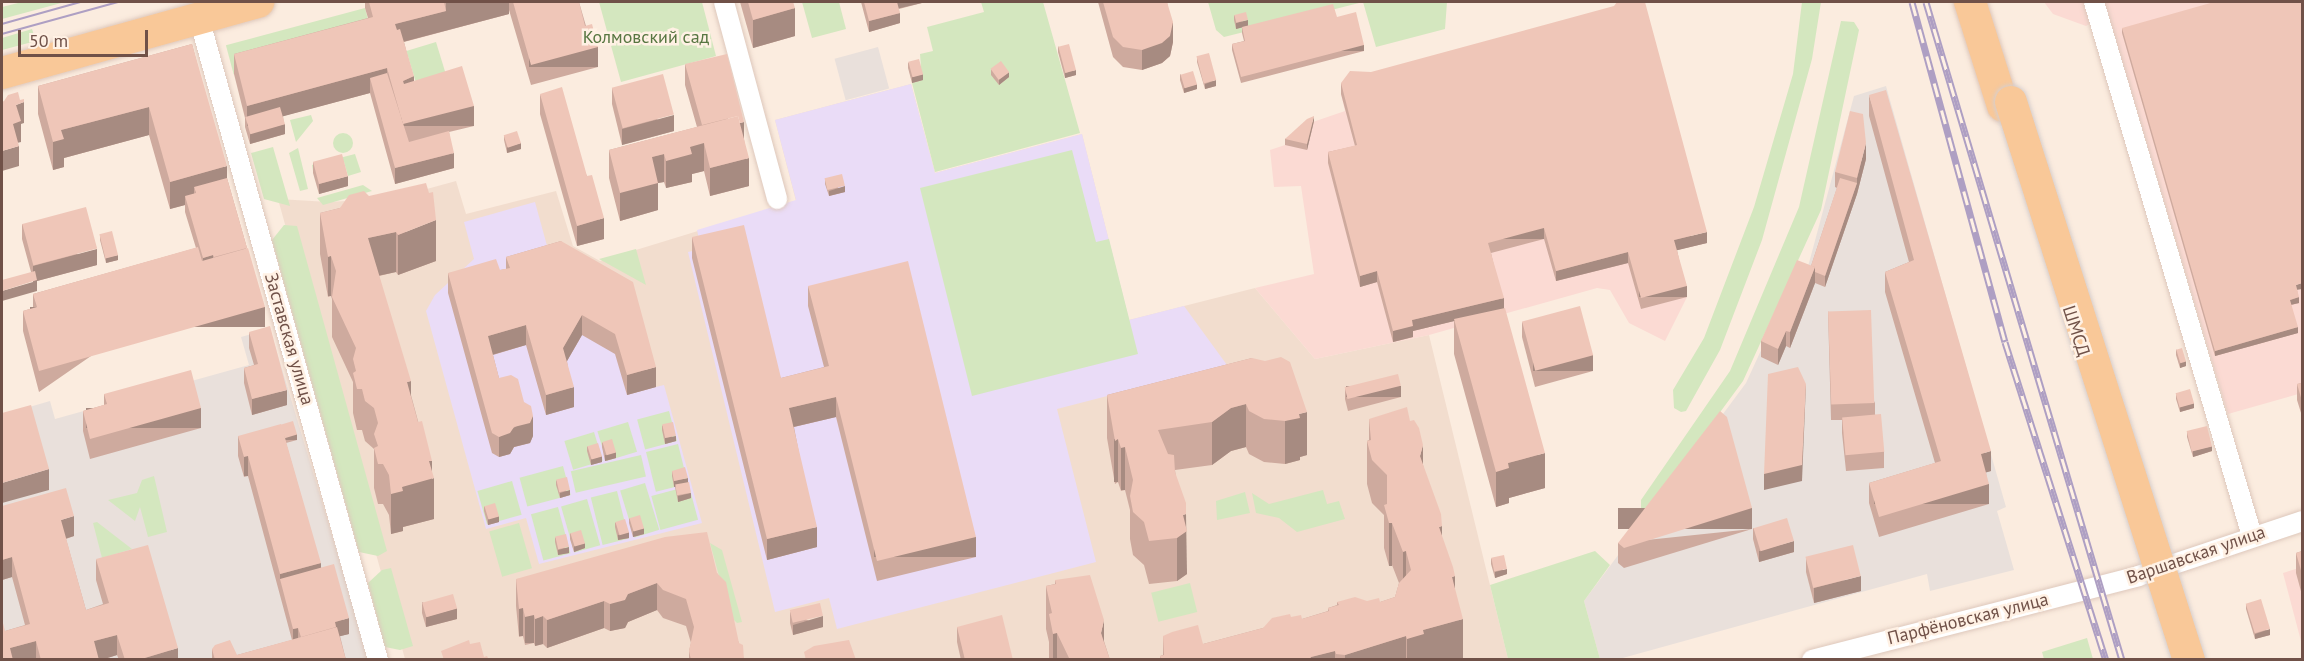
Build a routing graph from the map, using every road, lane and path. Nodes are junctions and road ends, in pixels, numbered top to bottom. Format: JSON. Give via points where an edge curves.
{"nodes":[{"id":1,"x":258,"y":2,"type":"edge"},
{"id":2,"x":724,"y":2,"type":"edge"},
{"id":3,"x":1970,"y":2,"type":"edge"},
{"id":4,"x":1978,"y":2,"type":"edge"},
{"id":5,"x":2094,"y":2,"type":"edge"},
{"id":6,"x":199,"y":18,"type":"junction"},
{"id":7,"x":2,"y":74,"type":"edge"},
{"id":8,"x":777,"y":199,"type":"dead end"},
{"id":9,"x":2302,"y":521,"type":"edge"},
{"id":10,"x":2252,"y":536,"type":"junction"},
{"id":11,"x":2090,"y":589,"type":"joint"},
{"id":12,"x":378,"y":660,"type":"edge"},
{"id":13,"x":1812,"y":660,"type":"edge"},
{"id":14,"x":2182,"y":660,"type":"edge"},
{"id":15,"x":2189,"y":660,"type":"edge"}],
"edges":[{"from":1,"to":6,"type":"main road"},
{"from":2,"to":8,"type":"street"},
{"from":3,"to":14,"type":"main road","name":"ШМСД"},
{"from":4,"to":15,"type":"main road","name":"ШМСД","bridge":true},
{"from":5,"to":10,"type":"street"},
{"from":6,"to":7,"type":"main road"},
{"from":6,"to":12,"type":"street","name":"Заставская улица"},
{"from":9,"to":10,"type":"street","name":"Варшавская улица"},
{"from":10,"to":11,"type":"street","name":"Варшавская улица"},
{"from":11,"to":13,"type":"street","name":"Парфёновская улица"}]}
